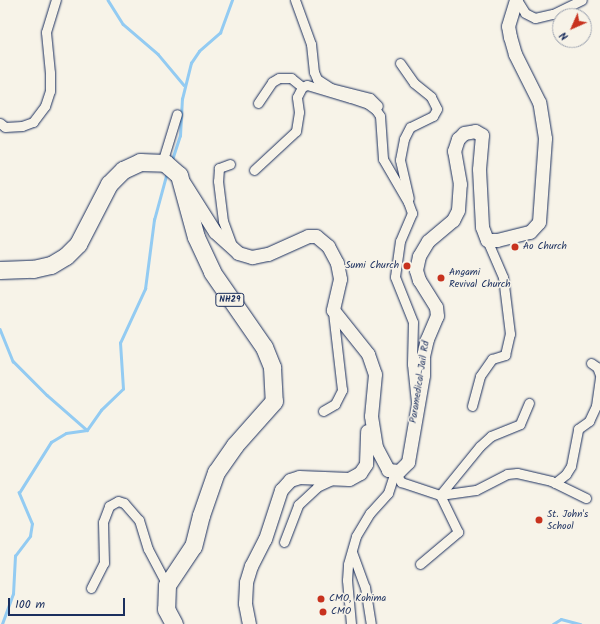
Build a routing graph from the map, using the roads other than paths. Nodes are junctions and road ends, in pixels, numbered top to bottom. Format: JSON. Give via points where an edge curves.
{"nodes":[{"id":1,"x":56,"y":0,"type":"edge"},
{"id":2,"x":294,"y":0,"type":"edge"},
{"id":3,"x":517,"y":0,"type":"edge"},
{"id":4,"x":582,"y":0,"type":"edge"},
{"id":5,"x":400,"y":63,"type":"dead end"},
{"id":6,"x":302,"y":87,"type":"junction"},
{"id":7,"x":258,"y":103,"type":"dead end"},
{"id":8,"x":177,"y":114,"type":"dead end"},
{"id":9,"x":380,"y":116,"type":"junction"},
{"id":10,"x":0,"y":123,"type":"edge"},
{"id":11,"x":162,"y":163,"type":"junction"},
{"id":12,"x":230,"y":164,"type":"dead end"},
{"id":13,"x":254,"y":170,"type":"dead end"},
{"id":14,"x":179,"y":175,"type":"junction"},
{"id":15,"x":410,"y":207,"type":"junction"},
{"id":16,"x":487,"y":240,"type":"junction"},
{"id":17,"x":233,"y":250,"type":"junction"},
{"id":18,"x":0,"y":270,"type":"edge"},
{"id":19,"x":333,"y":310,"type":"junction"},
{"id":20,"x":591,"y":363,"type":"dead end"},
{"id":21,"x":600,"y":376,"type":"edge"},
{"id":22,"x":529,"y":403,"type":"dead end"},
{"id":23,"x":472,"y":406,"type":"dead end"},
{"id":24,"x":417,"y":408,"type":"junction"},
{"id":25,"x":323,"y":411,"type":"dead end"},
{"id":26,"x":371,"y":416,"type":"junction"},
{"id":27,"x":394,"y":472,"type":"junction"},
{"id":28,"x":335,"y":478,"type":"junction"},
{"id":29,"x":554,"y":483,"type":"junction"},
{"id":30,"x":440,"y":494,"type":"junction"},
{"id":31,"x":586,"y":498,"type":"dead end"},
{"id":32,"x":284,"y":542,"type":"dead end"},
{"id":33,"x":352,"y":552,"type":"junction"},
{"id":34,"x":420,"y":564,"type":"dead end"},
{"id":35,"x":167,"y":585,"type":"junction"},
{"id":36,"x":91,"y":588,"type":"dead end"},
{"id":37,"x":174,"y":624,"type":"edge"},
{"id":38,"x":249,"y":624,"type":"edge"},
{"id":39,"x":351,"y":624,"type":"edge"},
{"id":40,"x":371,"y":624,"type":"edge"}],
"edges":[{"from":1,"to":10,"type":"street","via":[[46,32],[50,91],[45,106],[33,122],[22,126],[5,127]]},
{"from":2,"to":9,"type":"street","via":[[310,44],[317,79],[331,88],[370,98],[380,108]]},
{"from":3,"to":4,"type":"street","via":[[526,13],[535,18],[553,14]]},
{"from":3,"to":16,"type":"main road","via":[[508,26],[510,36],[515,54],[539,102],[545,138],[540,222],[530,232]]},
{"from":5,"to":15,"type":"street","via":[[414,83],[430,97],[437,109],[433,116],[410,127],[401,150],[400,169]]},
{"from":6,"to":7,"type":"street","via":[[291,78],[279,78],[272,82]]},
{"from":6,"to":9,"type":"street","via":[[307,85],[368,104]]},
{"from":6,"to":13,"type":"street","via":[[297,97],[299,112],[296,131]]},
{"from":8,"to":11,"type":"street"},
{"from":9,"to":15,"type":"street","via":[[383,159]]},
{"from":11,"to":14,"type":"highway","via":[[171,166]]},
{"from":11,"to":18,"type":"highway","via":[[140,162],[123,170],[109,184],[78,244],[66,256],[33,269]]},
{"from":12,"to":17,"type":"street","via":[[219,168],[218,181],[223,220]]},
{"from":14,"to":17,"type":"main road","via":[[215,232]]},
{"from":14,"to":35,"type":"highway","number":"NH29","via":[[201,249],[212,272],[264,347],[272,367],[275,394],[274,401],[266,412],[235,445],[216,472],[193,546]]},
{"from":15,"to":24,"type":"street","via":[[410,218],[396,254],[395,277],[413,322],[412,364]]},
{"from":16,"to":23,"type":"street","via":[[503,277],[510,334],[505,355],[492,359],[480,376]]},
{"from":16,"to":24,"type":"main road","name":"Paramedical-Jail Rd","via":[[482,227],[479,169],[482,139],[481,133],[475,131],[461,136],[454,151],[460,184],[458,210],[453,220],[428,241],[419,256],[416,270],[419,280],[436,307],[437,316],[427,338]]},
{"from":17,"to":19,"type":"main road","via":[[252,257],[268,254],[302,237],[316,236],[333,254],[340,279]]},
{"from":19,"to":25,"type":"street","via":[[342,390],[335,404]]},
{"from":19,"to":26,"type":"main road","via":[[368,354],[375,374]]},
{"from":20,"to":21,"type":"street","via":[[597,367]]},
{"from":21,"to":29,"type":"street","via":[[596,406],[589,421],[578,429],[571,466],[566,474]]},
{"from":22,"to":30,"type":"street","via":[[520,424],[485,441]]},
{"from":24,"to":27,"type":"main road","name":"Paramedical-Jail Rd","via":[[408,462],[399,471]]},
{"from":26,"to":27,"type":"main road","via":[[376,447],[385,465]]},
{"from":26,"to":28,"type":"main road","via":[[363,470],[349,479]]},
{"from":27,"to":30,"type":"street","via":[[401,482]]},
{"from":27,"to":33,"type":"street","via":[[388,493],[362,523]]},
{"from":28,"to":32,"type":"street","via":[[311,492],[298,505]]},
{"from":28,"to":38,"type":"main road","via":[[299,477],[290,480],[281,490],[265,539],[246,582],[245,603]]},
{"from":29,"to":30,"type":"street","via":[[533,475],[512,474],[476,490]]},
{"from":29,"to":31,"type":"street"},
{"from":30,"to":34,"type":"street","via":[[458,532]]},
{"from":33,"to":39,"type":"street","via":[[347,580]]},
{"from":33,"to":40,"type":"street","via":[[365,587]]},
{"from":35,"to":36,"type":"street","via":[[148,549],[139,520],[124,503],[118,501],[108,506],[103,522],[104,563]]},
{"from":35,"to":37,"type":"highway","via":[[166,609]]}]}
